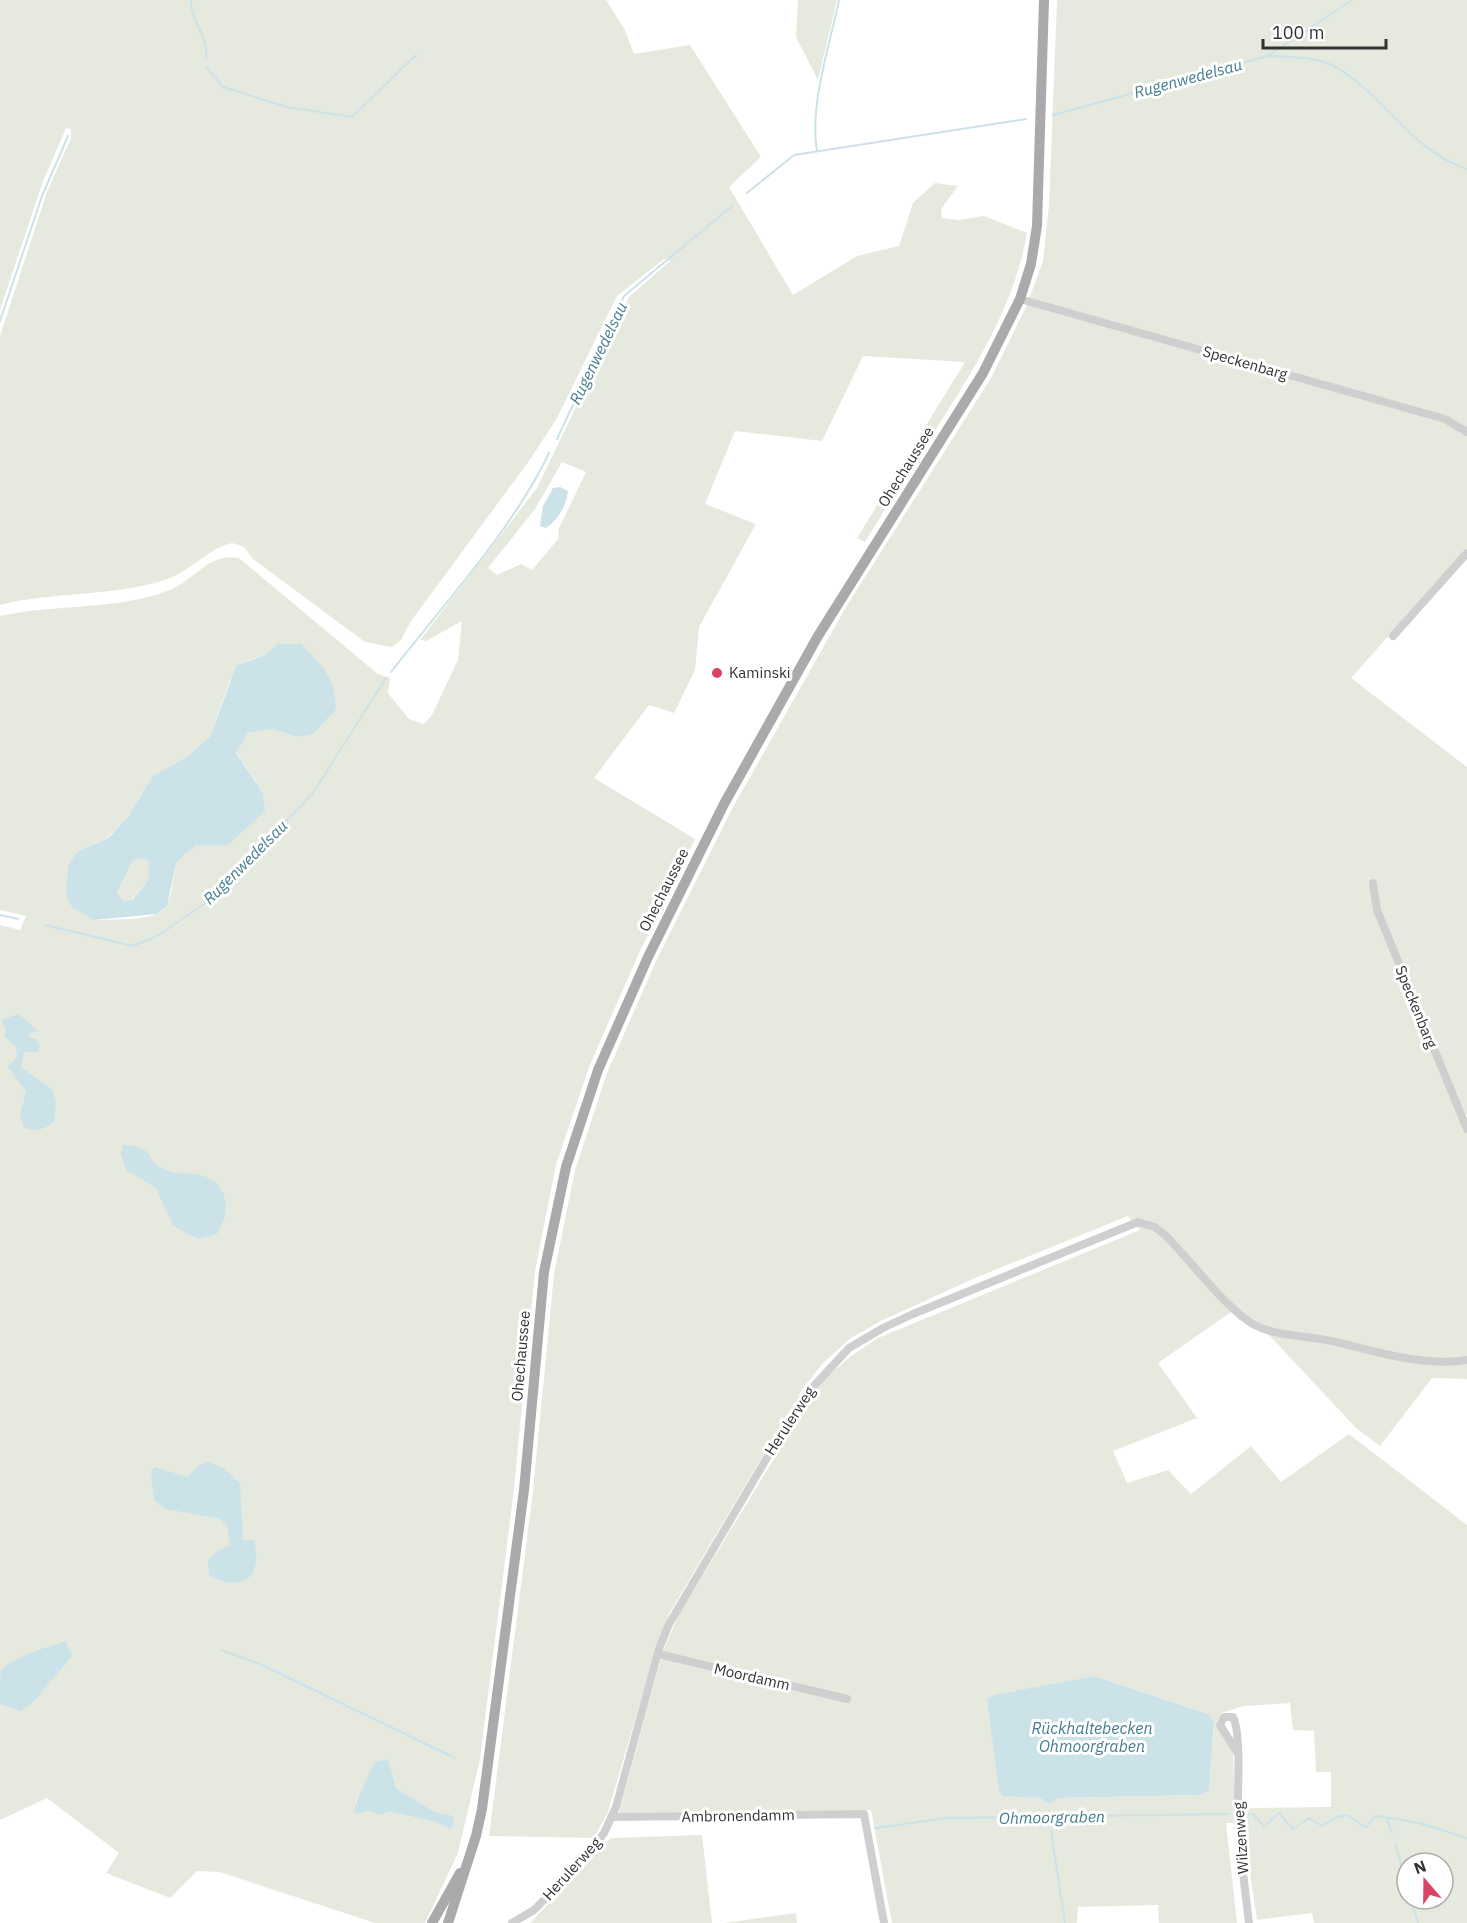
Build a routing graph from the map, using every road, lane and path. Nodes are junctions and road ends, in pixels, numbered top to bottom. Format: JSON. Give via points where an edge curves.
{"nodes":[{"id":1,"x":1044,"y":0,"type":"edge"},
{"id":2,"x":1020,"y":299,"type":"junction"},
{"id":3,"x":1467,"y":432,"type":"edge"},
{"id":4,"x":1467,"y":553,"type":"edge"},
{"id":5,"x":1394,"y":636,"type":"dead end"},
{"id":6,"x":1373,"y":883,"type":"dead end"},
{"id":7,"x":1467,"y":1129,"type":"edge"},
{"id":8,"x":1467,"y":1360,"type":"edge"},
{"id":9,"x":658,"y":1654,"type":"junction"},
{"id":10,"x":847,"y":1699,"type":"dead end"},
{"id":11,"x":1237,"y":1752,"type":"dead end"},
{"id":12,"x":612,"y":1817,"type":"junction"},
{"id":13,"x":468,"y":1857,"type":"junction"},
{"id":14,"x":442,"y":1904,"type":"junction"},
{"id":15,"x":432,"y":1923,"type":"edge"},
{"id":16,"x":447,"y":1923,"type":"edge"},
{"id":17,"x":512,"y":1923,"type":"edge"},
{"id":18,"x":884,"y":1923,"type":"edge"},
{"id":19,"x":1249,"y":1923,"type":"edge"}],
"edges":[{"from":1,"to":2,"type":"main road","name":"Ohechaussee","via":[[1037,226]]},
{"from":2,"to":3,"type":"street","name":"Speckenbarg","via":[[1444,419]]},
{"from":2,"to":13,"type":"main road","name":"Ohechaussee","via":[[982,373],[818,636],[724,804],[648,957],[598,1070],[566,1167],[544,1272],[524,1490],[482,1809]]},
{"from":4,"to":5,"type":"street"},
{"from":6,"to":7,"type":"street","name":"Speckenbarg","via":[[1377,910]]},
{"from":8,"to":9,"type":"street","name":"Herulerweg","via":[[1384,1354],[1250,1323],[1165,1235],[1138,1222],[882,1328],[849,1348],[801,1400],[678,1606]]},
{"from":9,"to":10,"type":"street","name":"Moordamm"},
{"from":9,"to":12,"type":"street","name":"Herulerweg"},
{"from":11,"to":19,"type":"street","name":"Wilzenweg","via":[[1241,1858]]},
{"from":12,"to":17,"type":"street","name":"Herulerweg","via":[[590,1853],[534,1910]]},
{"from":12,"to":18,"type":"street","name":"Ambronendamm","via":[[864,1814]]},
{"from":13,"to":14,"type":"main road"},
{"from":13,"to":16,"type":"main road"},
{"from":14,"to":15,"type":"main road"},
{"from":14,"to":16,"type":"street"}]}
